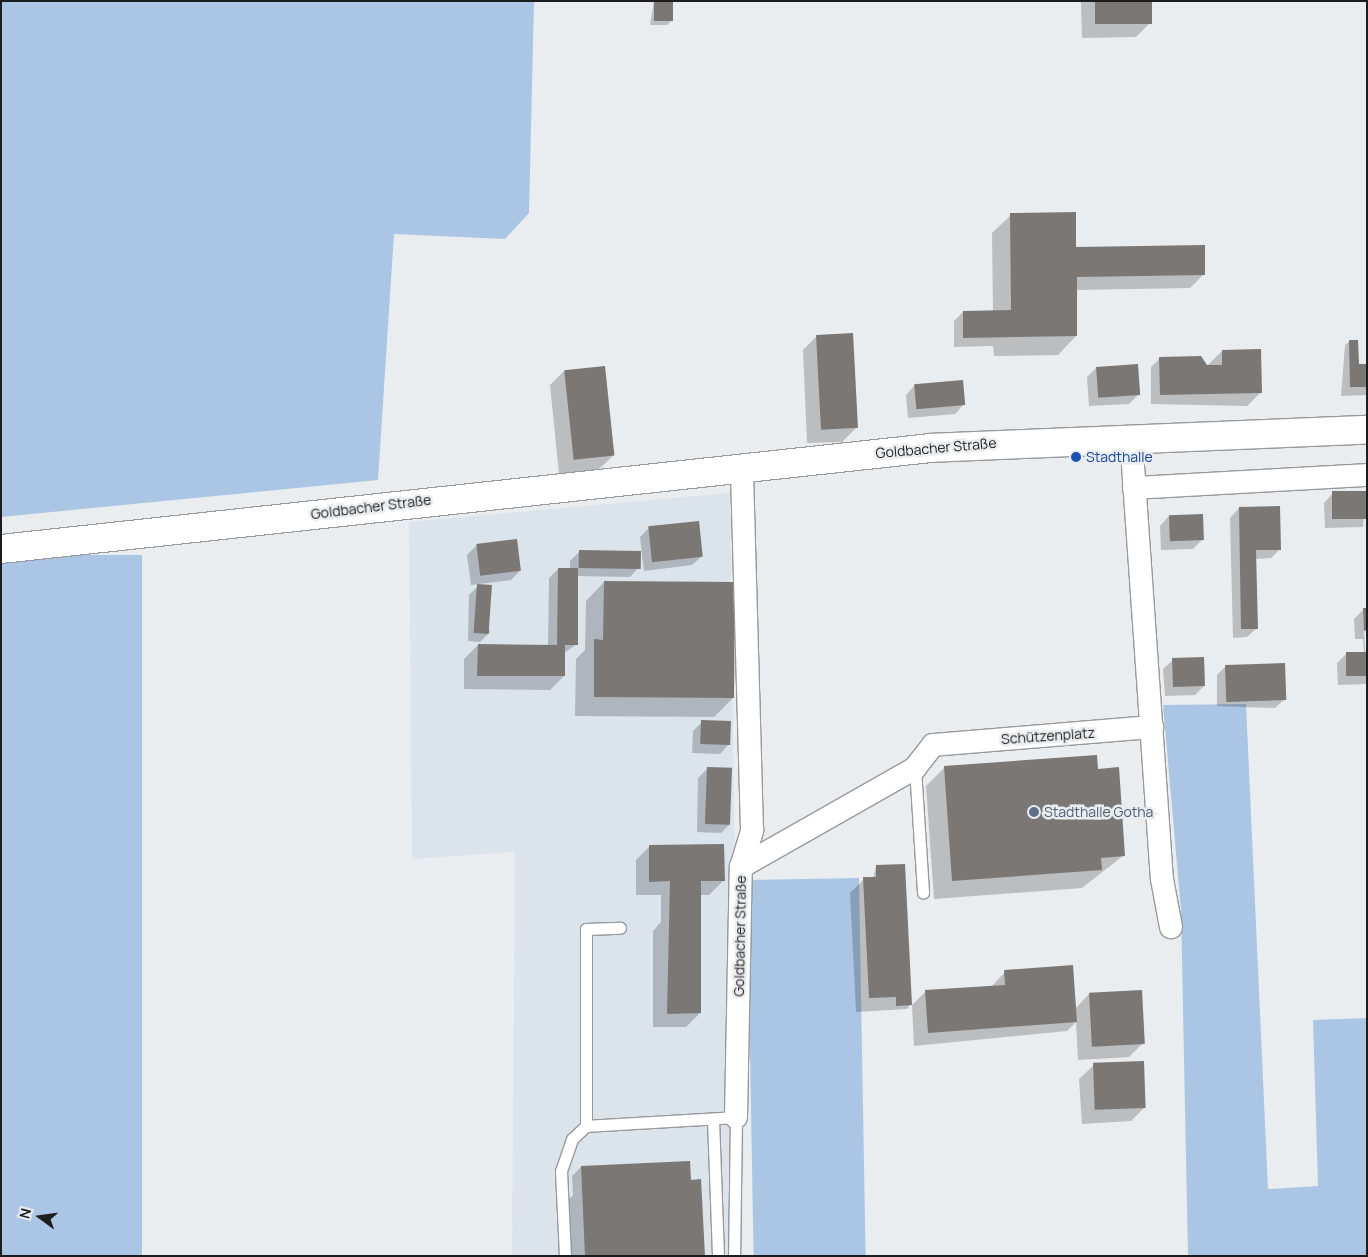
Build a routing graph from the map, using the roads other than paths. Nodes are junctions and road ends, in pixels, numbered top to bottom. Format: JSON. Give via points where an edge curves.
{"nodes":[{"id":1,"x":1367,"y":430,"type":"edge"},
{"id":2,"x":1131,"y":437,"type":"junction"},
{"id":3,"x":742,"y":467,"type":"junction"},
{"id":4,"x":1367,"y":475,"type":"edge"},
{"id":5,"x":1134,"y":488,"type":"junction"},
{"id":6,"x":1,"y":549,"type":"edge"},
{"id":7,"x":1152,"y":728,"type":"junction"},
{"id":8,"x":915,"y":768,"type":"junction"},
{"id":9,"x":741,"y":867,"type":"junction"},
{"id":10,"x":923,"y":893,"type":"dead end"},
{"id":11,"x":1171,"y":927,"type":"dead end"},
{"id":12,"x":620,"y":928,"type":"dead end"},
{"id":13,"x":736,"y":1117,"type":"junction"},
{"id":14,"x":713,"y":1119,"type":"junction"},
{"id":15,"x":586,"y":1126,"type":"junction"},
{"id":16,"x":565,"y":1256,"type":"edge"},
{"id":17,"x":718,"y":1256,"type":"edge"},
{"id":18,"x":734,"y":1256,"type":"edge"}],
"edges":[{"from":1,"to":2,"type":"main road","name":"Goldbacher Straße"},
{"from":2,"to":3,"type":"main road","name":"Goldbacher Straße","via":[[930,448]]},
{"from":2,"to":5,"type":"street"},
{"from":3,"to":6,"type":"main road","name":"Goldbacher Straße"},
{"from":3,"to":9,"type":"street","name":"Goldbacher Straße","via":[[752,830]]},
{"from":4,"to":5,"type":"street"},
{"from":5,"to":7,"type":"street"},
{"from":7,"to":8,"type":"street","name":"Schützenplatz","via":[[933,745]]},
{"from":7,"to":11,"type":"street","via":[[1162,879]]},
{"from":8,"to":9,"type":"street","name":"Schützenplatz"},
{"from":8,"to":10,"type":"lane"},
{"from":9,"to":13,"type":"street","name":"Goldbacher Straße"},
{"from":12,"to":15,"type":"lane","via":[[586,930]]},
{"from":13,"to":14,"type":"lane"},
{"from":13,"to":18,"type":"lane","name":"Goldbacher Straße"},
{"from":14,"to":15,"type":"lane"},
{"from":14,"to":17,"type":"lane"},
{"from":15,"to":16,"type":"lane","via":[[572,1139],[561,1171]]}]}
